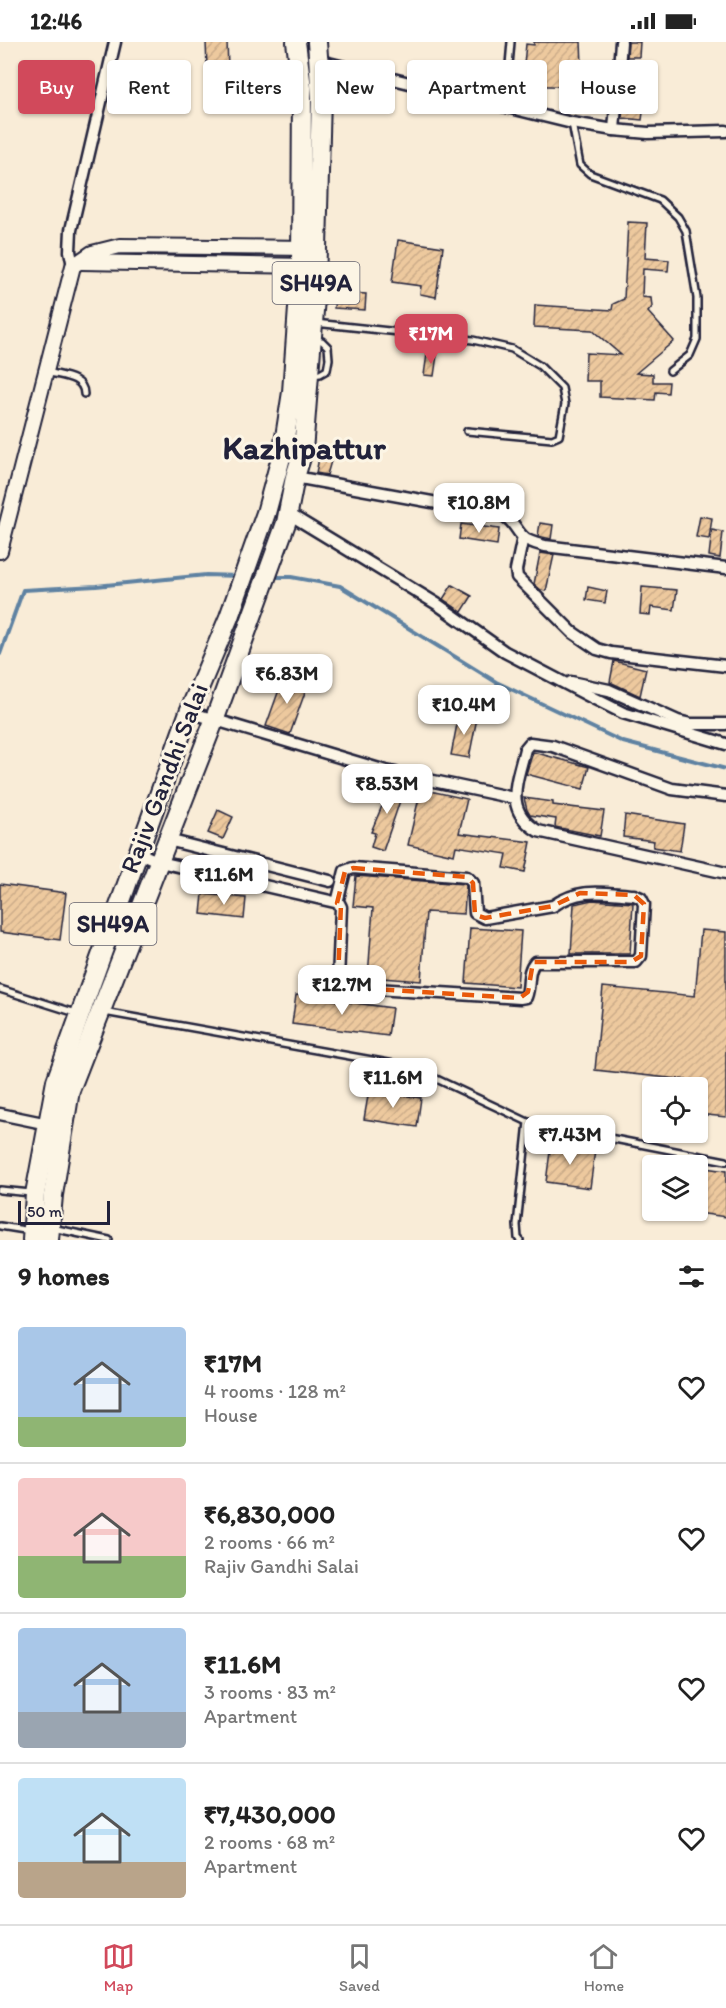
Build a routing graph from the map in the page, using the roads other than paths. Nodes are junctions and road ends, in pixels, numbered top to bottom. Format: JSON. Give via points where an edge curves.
{"nodes":[{"id":1,"x":116,"y":42,"type":"edge"},
{"id":2,"x":296,"y":42,"type":"edge"},
{"id":3,"x":317,"y":42,"type":"edge"},
{"id":4,"x":511,"y":42,"type":"edge"},
{"id":5,"x":621,"y":42,"type":"edge"},
{"id":6,"x":320,"y":60,"type":"edge"},
{"id":7,"x":509,"y":60,"type":"edge"},
{"id":8,"x":395,"y":79,"type":"edge"},
{"id":9,"x":320,"y":114,"type":"edge"},
{"id":10,"x":572,"y":123,"type":"junction"},
{"id":11,"x":614,"y":130,"type":"junction"},
{"id":12,"x":726,"y":131,"type":"edge"},
{"id":13,"x":309,"y":257,"type":"junction"},
{"id":14,"x":77,"y":264,"type":"junction"},
{"id":15,"x":313,"y":331,"type":"junction"},
{"id":16,"x":670,"y":371,"type":"dead end"},
{"id":17,"x":45,"y":372,"type":"junction"},
{"id":18,"x":84,"y":394,"type":"dead end"},
{"id":19,"x":467,"y":431,"type":"dead end"},
{"id":20,"x":295,"y":477,"type":"junction"},
{"id":21,"x":288,"y":518,"type":"junction"},
{"id":22,"x":523,"y":537,"type":"junction"},
{"id":23,"x":0,"y":551,"type":"edge"},
{"id":24,"x":726,"y":567,"type":"edge"},
{"id":25,"x":726,"y":666,"type":"edge"},
{"id":26,"x":559,"y":679,"type":"junction"},
{"id":27,"x":189,"y":712,"type":"junction"},
{"id":28,"x":214,"y":721,"type":"junction"},
{"id":29,"x":726,"y":724,"type":"edge"},
{"id":30,"x":726,"y":744,"type":"edge"},
{"id":31,"x":726,"y":796,"type":"edge"},
{"id":32,"x":514,"y":798,"type":"junction"},
{"id":33,"x":168,"y":840,"type":"junction"},
{"id":34,"x":139,"y":853,"type":"junction"},
{"id":35,"x":160,"y":862,"type":"junction"},
{"id":36,"x":726,"y":873,"type":"edge"},
{"id":37,"x":330,"y":880,"type":"dead end"},
{"id":38,"x":337,"y":903,"type":"junction"},
{"id":39,"x":0,"y":989,"type":"edge"},
{"id":40,"x":82,"y":1011,"type":"junction"},
{"id":41,"x":102,"y":1012,"type":"junction"},
{"id":42,"x":0,"y":1114,"type":"edge"},
{"id":43,"x":528,"y":1122,"type":"junction"},
{"id":44,"x":48,"y":1124,"type":"junction"},
{"id":45,"x":726,"y":1161,"type":"edge"},
{"id":46,"x":0,"y":1190,"type":"edge"},
{"id":47,"x":35,"y":1194,"type":"junction"},
{"id":48,"x":0,"y":1227,"type":"edge"},
{"id":49,"x":41,"y":1235,"type":"edge"},
{"id":50,"x":109,"y":1240,"type":"edge"},
{"id":51,"x":520,"y":1240,"type":"edge"}],
"edges":[{"from":1,"to":14,"type":"street","via":[[71,231],[70,251]]},
{"from":2,"to":13,"type":"main road","name":"Rajiv Gandhi Salai","number":"SH49A","via":[[302,88]]},
{"from":3,"to":6,"type":"main road","name":"Rajiv Gandhi Salai","number":"SH49A"},
{"from":4,"to":7,"type":"lane"},
{"from":5,"to":11,"type":"street"},
{"from":8,"to":10,"type":"street"},
{"from":9,"to":13,"type":"main road","name":"Rajiv Gandhi Salai","number":"SH49A"},
{"from":10,"to":11,"type":"street"},
{"from":10,"to":16,"type":"lane","via":[[580,165],[590,174],[660,200],[686,231],[697,298],[697,339],[690,355]]},
{"from":11,"to":12,"type":"street"},
{"from":13,"to":14,"type":"street"},
{"from":13,"to":15,"type":"main road","name":"Rajiv Gandhi Salai","number":"SH49A"},
{"from":13,"to":27,"type":"main road","name":"Rajiv Gandhi Salai","number":"SH49A","via":[[284,450],[229,617]]},
{"from":14,"to":17,"type":"street"},
{"from":15,"to":19,"type":"lane","via":[[473,340],[512,349],[540,366],[562,388],[565,404],[559,436],[552,439]]},
{"from":15,"to":20,"type":"main road","name":"Rajiv Gandhi Salai","number":"SH49A","via":[[303,451]]},
{"from":17,"to":18,"type":"lane","via":[[79,382]]},
{"from":17,"to":23,"type":"street"},
{"from":20,"to":21,"type":"main road","name":"Rajiv Gandhi Salai","number":"SH49A"},
{"from":20,"to":22,"type":"street","via":[[503,515],[512,520]]},
{"from":21,"to":26,"type":"street","via":[[436,604],[504,652]]},
{"from":21,"to":28,"type":"main road","name":"Rajiv Gandhi Salai","number":"SH49A"},
{"from":22,"to":24,"type":"street","via":[[545,546]]},
{"from":22,"to":25,"type":"street","via":[[517,577],[585,643],[611,653]]},
{"from":26,"to":29,"type":"street","via":[[609,690],[678,721]]},
{"from":26,"to":30,"type":"street","via":[[622,713]]},
{"from":27,"to":28,"type":"street"},
{"from":27,"to":34,"type":"main road","name":"Rajiv Gandhi Salai","number":"SH49A"},
{"from":28,"to":32,"type":"street","via":[[386,771]]},
{"from":28,"to":33,"type":"main road","name":"Rajiv Gandhi Salai","number":"SH49A"},
{"from":31,"to":32,"type":"street","via":[[672,789],[554,746],[530,743],[525,749]]},
{"from":32,"to":36,"type":"street","via":[[520,816],[538,831]]},
{"from":33,"to":35,"type":"main road","name":"Rajiv Gandhi Salai","number":"SH49A"},
{"from":33,"to":37,"type":"street"},
{"from":34,"to":35,"type":"street"},
{"from":34,"to":40,"type":"main road","name":"Rajiv Gandhi Salai","number":"SH49A"},
{"from":35,"to":38,"type":"street"},
{"from":35,"to":41,"type":"main road","name":"Rajiv Gandhi Salai","number":"SH49A"},
{"from":38,"to":38,"type":"street","via":[[341,907],[338,980],[343,987],[520,999],[528,992],[529,972],[535,962],[636,962],[641,956],[644,904],[634,894],[580,893],[553,906],[485,918],[475,913],[473,883],[467,877],[353,868],[345,871]]},
{"from":39,"to":40,"type":"lane"},
{"from":40,"to":41,"type":"lane"},
{"from":40,"to":44,"type":"main road","name":"Rajiv Gandhi Salai","number":"SH49A","via":[[56,1081]]},
{"from":41,"to":43,"type":"lane","via":[[411,1067]]},
{"from":41,"to":49,"type":"main road","name":"Rajiv Gandhi Salai","number":"SH49A","via":[[70,1090],[53,1195]]},
{"from":42,"to":44,"type":"street"},
{"from":43,"to":45,"type":"lane"},
{"from":43,"to":51,"type":"lane","via":[[517,1225]]},
{"from":44,"to":47,"type":"main road","name":"Rajiv Gandhi Salai","number":"SH49A"},
{"from":46,"to":47,"type":"lane"},
{"from":47,"to":49,"type":"main road","name":"Rajiv Gandhi Salai","number":"SH49A"},
{"from":48,"to":49,"type":"lane"},
{"from":49,"to":50,"type":"lane"}]}
